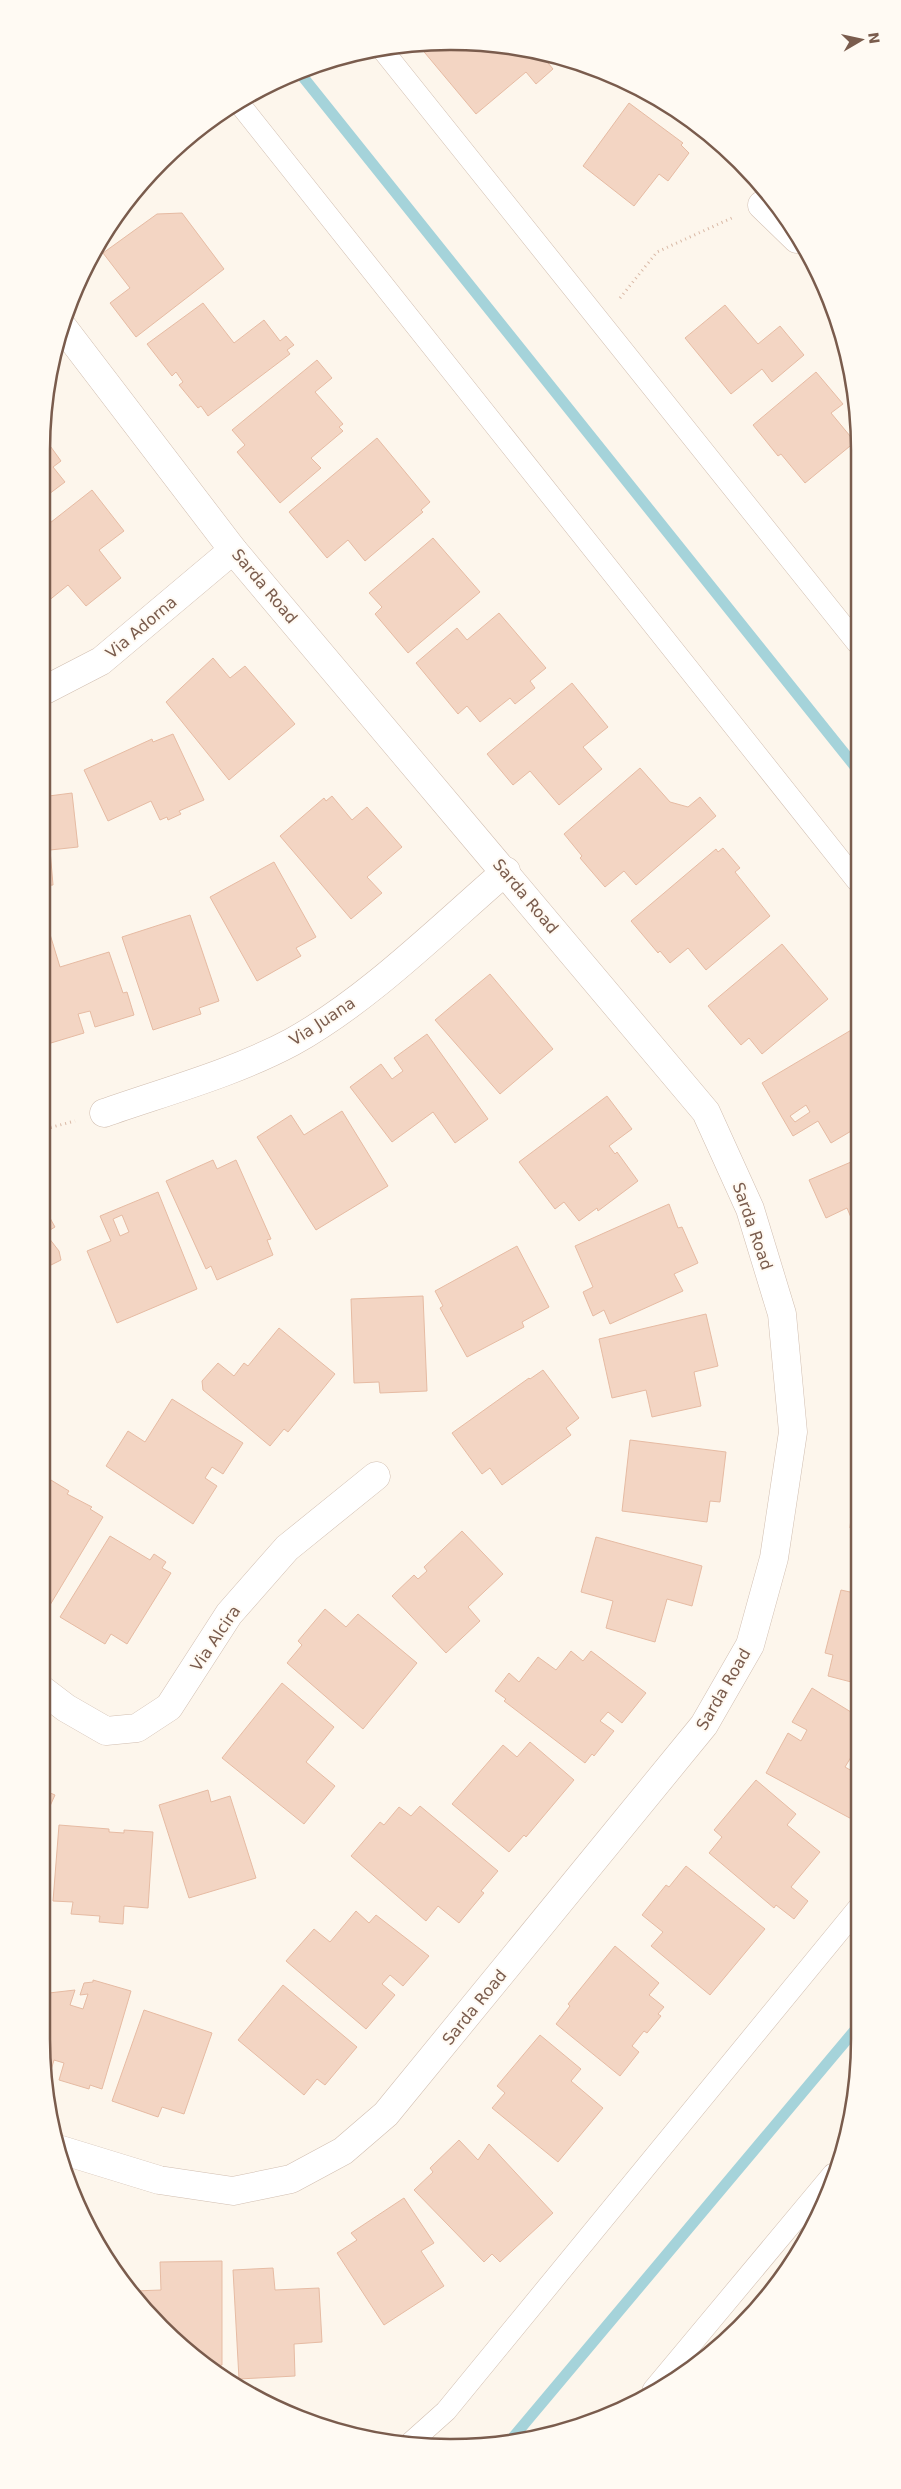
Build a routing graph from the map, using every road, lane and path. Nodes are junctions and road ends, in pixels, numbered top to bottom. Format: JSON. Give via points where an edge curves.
{"nodes":[{"id":1,"x":387,"y":55,"type":"edge"},
{"id":2,"x":243,"y":108,"type":"edge"},
{"id":3,"x":762,"y":205,"type":"joint"},
{"id":4,"x":779,"y":222,"type":"edge"},
{"id":5,"x":620,"y":299,"type":"dead end"},
{"id":6,"x":68,"y":334,"type":"edge"},
{"id":7,"x":233,"y":550,"type":"junction"},
{"id":8,"x":851,"y":636,"type":"edge"},
{"id":9,"x":50,"y":687,"type":"edge"},
{"id":10,"x":506,"y":871,"type":"junction"},
{"id":11,"x":851,"y":873,"type":"edge"},
{"id":12,"x":104,"y":1113,"type":"dead end"},
{"id":13,"x":376,"y":1476,"type":"dead end"},
{"id":14,"x":50,"y":1696,"type":"edge"},
{"id":15,"x":851,"y":1919,"type":"edge"},
{"id":16,"x":67,"y":2152,"type":"edge"},
{"id":17,"x":824,"y":2184,"type":"edge"},
{"id":18,"x":663,"y":2378,"type":"edge"},
{"id":19,"x":416,"y":2437,"type":"edge"}],
"edges":[{"from":1,"to":8,"type":"lane"},
{"from":2,"to":11,"type":"lane"},
{"from":3,"to":4,"type":"street"},
{"from":3,"to":5,"type":"path","via":[[657,252]]},
{"from":6,"to":7,"type":"street","name":"Sarda Road"},
{"from":7,"to":9,"type":"street","name":"Via Adorna","via":[[101,661]]},
{"from":7,"to":10,"type":"street","name":"Sarda Road"},
{"from":10,"to":12,"type":"street","name":"Via Juana","via":[[350,1005],[292,1042],[234,1068]]},
{"from":10,"to":16,"type":"street","name":"Sarda Road","via":[[706,1112],[750,1209],[782,1314],[793,1432],[774,1558],[750,1645],[704,1725],[386,2114],[343,2152],[290,2179],[233,2191],[159,2180]]},
{"from":13,"to":14,"type":"street","name":"Via Alcira","via":[[287,1548],[229,1614],[169,1707],[137,1728],[106,1731]]},
{"from":15,"to":19,"type":"lane","via":[[446,2411]]},
{"from":17,"to":18,"type":"lane"}]}
